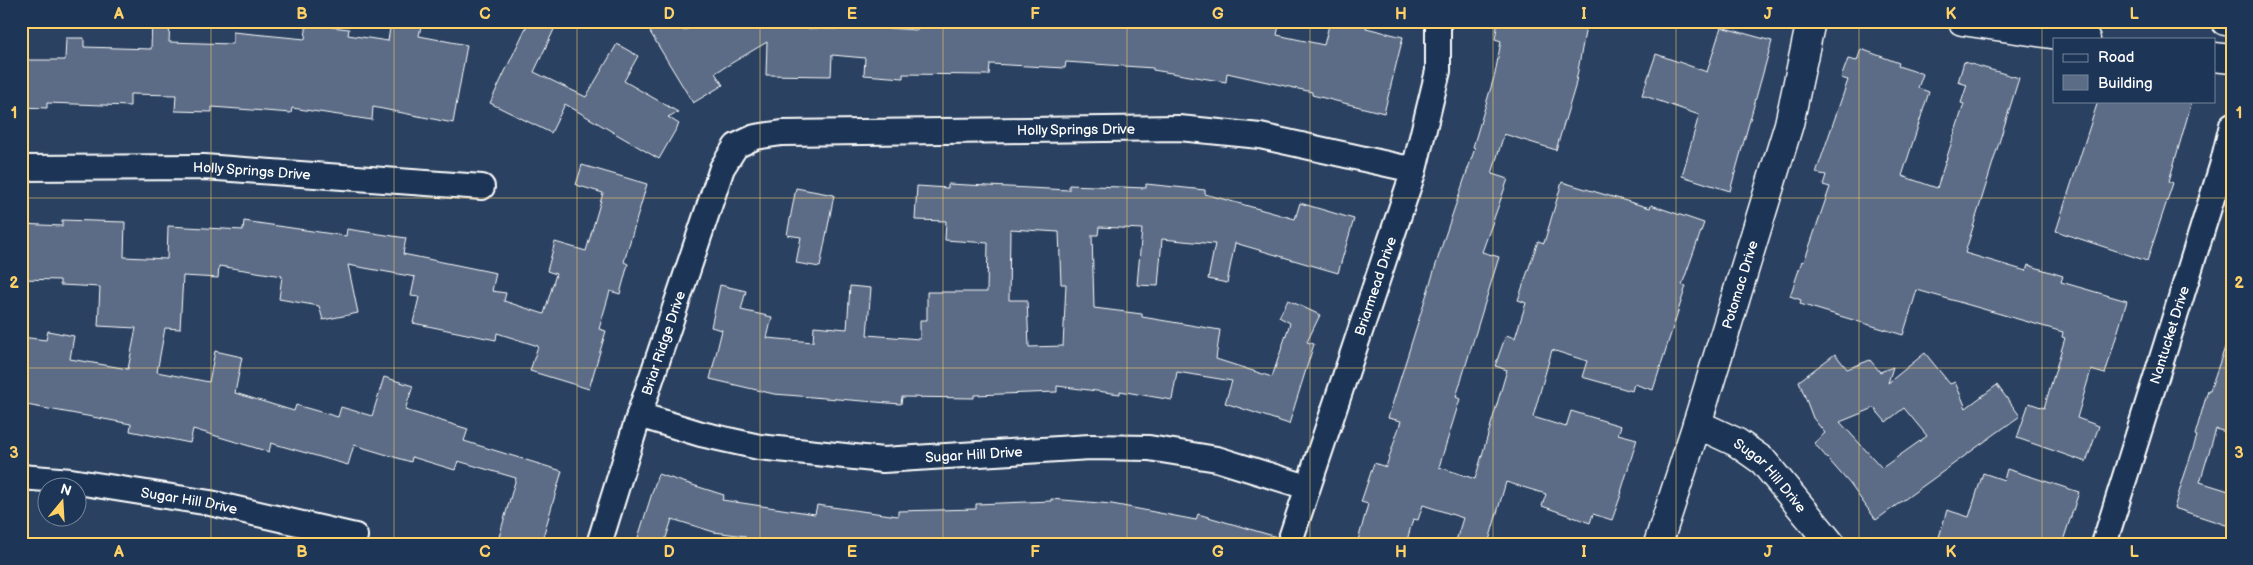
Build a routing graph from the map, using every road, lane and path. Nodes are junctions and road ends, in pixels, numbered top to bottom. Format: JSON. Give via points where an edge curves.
{"nodes":[{"id":1,"x":1438,"y":21,"type":"edge"},
{"id":2,"x":1810,"y":21,"type":"edge"},
{"id":3,"x":1962,"y":21,"type":"edge"},
{"id":4,"x":2224,"y":21,"type":"edge"},
{"id":5,"x":2232,"y":22,"type":"edge"},
{"id":6,"x":2079,"y":38,"type":"edge"},
{"id":7,"x":2216,"y":57,"type":"edge"},
{"id":8,"x":2232,"y":59,"type":"edge"},
{"id":9,"x":2232,"y":125,"type":"edge"},
{"id":10,"x":736,"y":146,"type":"joint"},
{"id":11,"x":21,"y":168,"type":"edge"},
{"id":12,"x":1414,"y":170,"type":"junction"},
{"id":13,"x":482,"y":188,"type":"dead end"},
{"id":14,"x":639,"y":415,"type":"junction"},
{"id":15,"x":1697,"y":424,"type":"junction"},
{"id":16,"x":21,"y":477,"type":"edge"},
{"id":17,"x":1307,"y":487,"type":"junction"},
{"id":18,"x":355,"y":536,"type":"dead end"},
{"id":19,"x":599,"y":544,"type":"edge"},
{"id":20,"x":1289,"y":544,"type":"edge"},
{"id":21,"x":1658,"y":544,"type":"edge"},
{"id":22,"x":1831,"y":544,"type":"edge"},
{"id":23,"x":2104,"y":544,"type":"edge"}],
"edges":[{"from":1,"to":12,"type":"street","name":"Briarmead Drive","via":[[1438,71]]},
{"from":2,"to":15,"type":"street","name":"Potomac Drive","via":[[1789,124]]},
{"from":3,"to":6,"type":"street"},
{"from":4,"to":5,"type":"street"},
{"from":7,"to":8,"type":"street"},
{"from":9,"to":23,"type":"street","name":"Nantucket Drive"},
{"from":10,"to":12,"type":"street","name":"Holly Springs Drive","via":[[754,137],[782,133],[1179,128],[1260,136]]},
{"from":10,"to":14,"type":"street","name":"Briar Ridge Drive","via":[[722,168]]},
{"from":11,"to":13,"type":"street","name":"Holly Springs Drive","via":[[204,167]]},
{"from":12,"to":17,"type":"street","name":"Briarmead Drive"},
{"from":14,"to":17,"type":"street","name":"Sugar Hill Drive","via":[[701,434],[759,446],[883,460],[1055,449],[1149,448],[1217,459]]},
{"from":14,"to":19,"type":"street","name":"Briar Ridge Drive"},
{"from":15,"to":21,"type":"street","name":"Potomac Drive"},
{"from":15,"to":22,"type":"street","name":"Sugar Hill Drive","via":[[1736,442],[1763,461]]},
{"from":16,"to":18,"type":"street","name":"Sugar Hill Drive","via":[[71,481],[210,502]]},
{"from":17,"to":20,"type":"street","name":"Briarmead Drive"}]}
